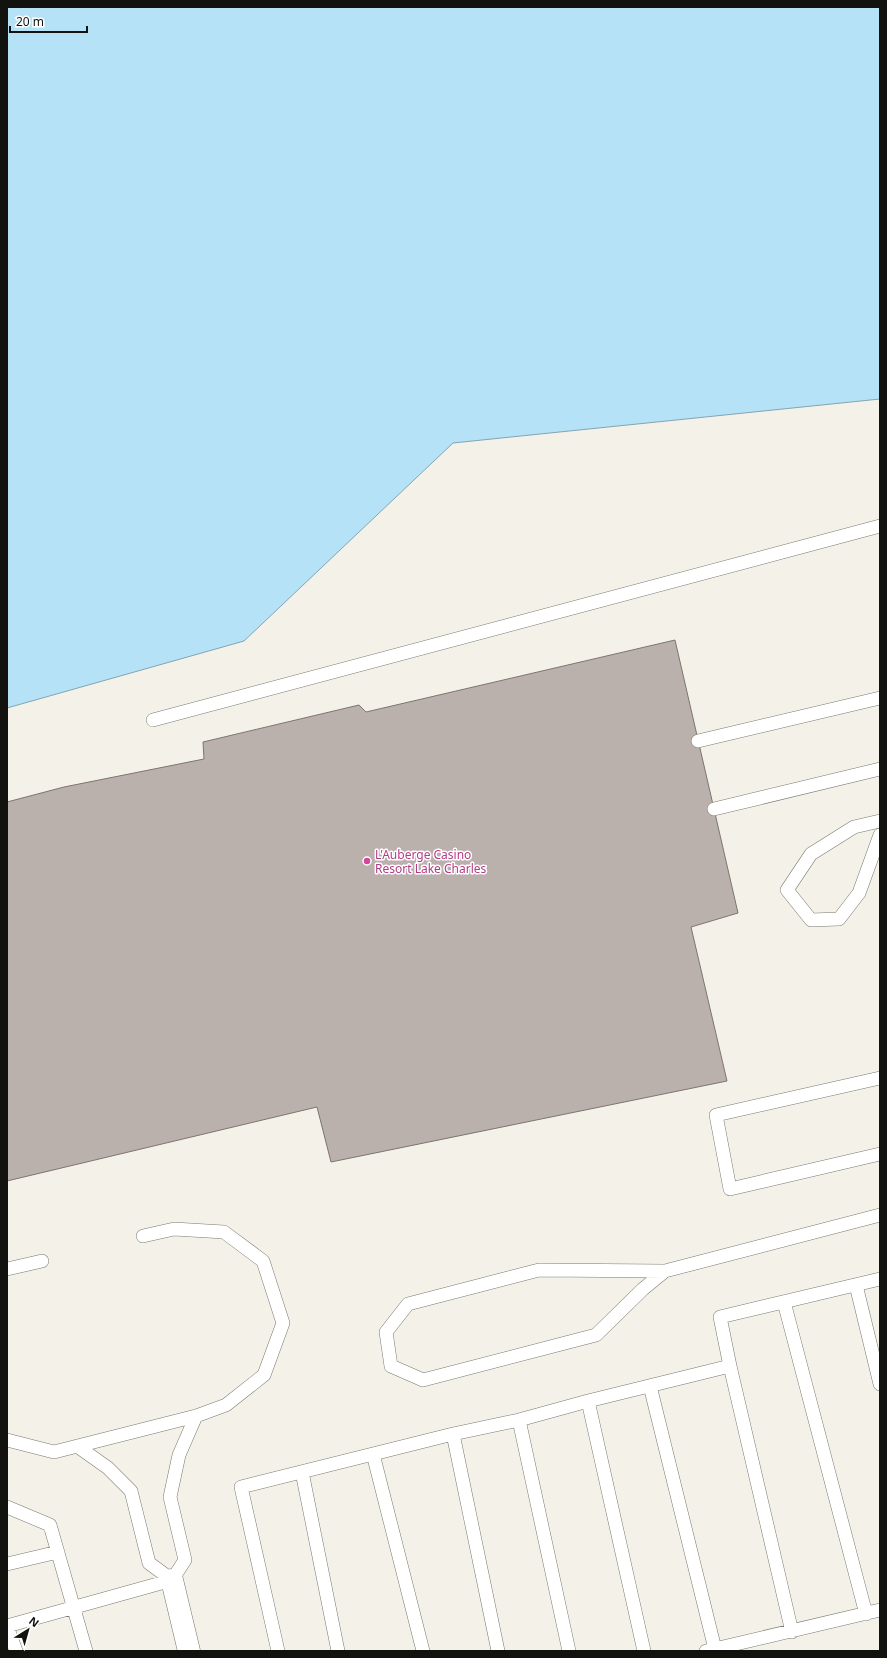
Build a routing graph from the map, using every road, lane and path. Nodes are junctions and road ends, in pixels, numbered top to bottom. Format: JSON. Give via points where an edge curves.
{"nodes":[{"id":1,"x":880,"y":526,"type":"edge"},
{"id":2,"x":880,"y":698,"type":"edge"},
{"id":3,"x":153,"y":720,"type":"dead end"},
{"id":4,"x":698,"y":741,"type":"dead end"},
{"id":5,"x":880,"y":769,"type":"edge"},
{"id":6,"x":714,"y":809,"type":"dead end"},
{"id":7,"x":880,"y":821,"type":"edge"},
{"id":8,"x":880,"y":835,"type":"edge"},
{"id":9,"x":880,"y":1078,"type":"edge"},
{"id":10,"x":880,"y":1154,"type":"edge"},
{"id":11,"x":880,"y":1215,"type":"edge"},
{"id":12,"x":143,"y":1236,"type":"dead end"},
{"id":13,"x":42,"y":1261,"type":"dead end"},
{"id":14,"x":7,"y":1269,"type":"edge"},
{"id":15,"x":665,"y":1271,"type":"junction"},
{"id":16,"x":880,"y":1279,"type":"edge"},
{"id":17,"x":856,"y":1285,"type":"junction"},
{"id":18,"x":784,"y":1302,"type":"junction"},
{"id":19,"x":730,"y":1366,"type":"junction"},
{"id":20,"x":880,"y":1384,"type":"edge"},
{"id":21,"x":650,"y":1386,"type":"junction"},
{"id":22,"x":588,"y":1401,"type":"junction"},
{"id":23,"x":196,"y":1416,"type":"junction"},
{"id":24,"x":519,"y":1420,"type":"junction"},
{"id":25,"x":453,"y":1434,"type":"junction"},
{"id":26,"x":7,"y":1440,"type":"edge"},
{"id":27,"x":77,"y":1446,"type":"junction"},
{"id":28,"x":373,"y":1454,"type":"junction"},
{"id":29,"x":302,"y":1472,"type":"junction"},
{"id":30,"x":7,"y":1507,"type":"edge"},
{"id":31,"x":58,"y":1552,"type":"junction"},
{"id":32,"x":7,"y":1564,"type":"edge"},
{"id":33,"x":172,"y":1580,"type":"junction"},
{"id":34,"x":74,"y":1609,"type":"junction"},
{"id":35,"x":880,"y":1610,"type":"edge"},
{"id":36,"x":866,"y":1614,"type":"junction"},
{"id":37,"x":7,"y":1626,"type":"edge"},
{"id":38,"x":792,"y":1632,"type":"junction"},
{"id":39,"x":710,"y":1650,"type":"edge"},
{"id":40,"x":16,"y":1651,"type":"edge"},
{"id":41,"x":86,"y":1651,"type":"edge"},
{"id":42,"x":189,"y":1651,"type":"edge"},
{"id":43,"x":278,"y":1651,"type":"edge"},
{"id":44,"x":338,"y":1651,"type":"edge"},
{"id":45,"x":423,"y":1651,"type":"edge"},
{"id":46,"x":498,"y":1651,"type":"edge"},
{"id":47,"x":569,"y":1651,"type":"edge"},
{"id":48,"x":644,"y":1651,"type":"edge"}],
"edges":[{"from":1,"to":3,"type":"lane"},
{"from":2,"to":4,"type":"lane"},
{"from":5,"to":6,"type":"lane"},
{"from":7,"to":8,"type":"lane","via":[[854,827],[811,854],[787,890],[811,920],[839,920],[859,893]]},
{"from":9,"to":10,"type":"lane","via":[[716,1115],[730,1189]]},
{"from":11,"to":15,"type":"lane"},
{"from":12,"to":23,"type":"lane","via":[[174,1228],[224,1232],[263,1262],[283,1323],[264,1374],[226,1405]]},
{"from":13,"to":14,"type":"lane"},
{"from":15,"to":15,"type":"lane","via":[[539,1270],[408,1304],[386,1332],[391,1366],[423,1380],[596,1335]]},
{"from":16,"to":17,"type":"lane"},
{"from":17,"to":18,"type":"lane"},
{"from":17,"to":20,"type":"lane"},
{"from":18,"to":19,"type":"lane","via":[[720,1317]]},
{"from":18,"to":36,"type":"lane"},
{"from":19,"to":21,"type":"lane"},
{"from":19,"to":38,"type":"lane"},
{"from":21,"to":22,"type":"lane"},
{"from":21,"to":39,"type":"lane"},
{"from":22,"to":24,"type":"lane"},
{"from":22,"to":48,"type":"lane"},
{"from":23,"to":27,"type":"lane"},
{"from":23,"to":33,"type":"lane","via":[[179,1455],[170,1497],[185,1560]]},
{"from":24,"to":25,"type":"lane"},
{"from":24,"to":47,"type":"lane"},
{"from":25,"to":28,"type":"lane"},
{"from":25,"to":46,"type":"lane"},
{"from":26,"to":27,"type":"lane","via":[[54,1452]]},
{"from":27,"to":33,"type":"lane","via":[[108,1468],[131,1491],[149,1563]]},
{"from":28,"to":29,"type":"lane"},
{"from":28,"to":45,"type":"lane"},
{"from":29,"to":43,"type":"lane","via":[[240,1487]]},
{"from":29,"to":44,"type":"lane"},
{"from":30,"to":31,"type":"lane","via":[[50,1525]]},
{"from":31,"to":32,"type":"lane"},
{"from":31,"to":34,"type":"lane"},
{"from":33,"to":34,"type":"lane"},
{"from":33,"to":42,"type":"street"},
{"from":34,"to":37,"type":"lane"},
{"from":34,"to":41,"type":"lane"},
{"from":35,"to":36,"type":"lane"},
{"from":36,"to":38,"type":"lane"},
{"from":37,"to":40,"type":"lane"},
{"from":38,"to":39,"type":"lane"}]}
